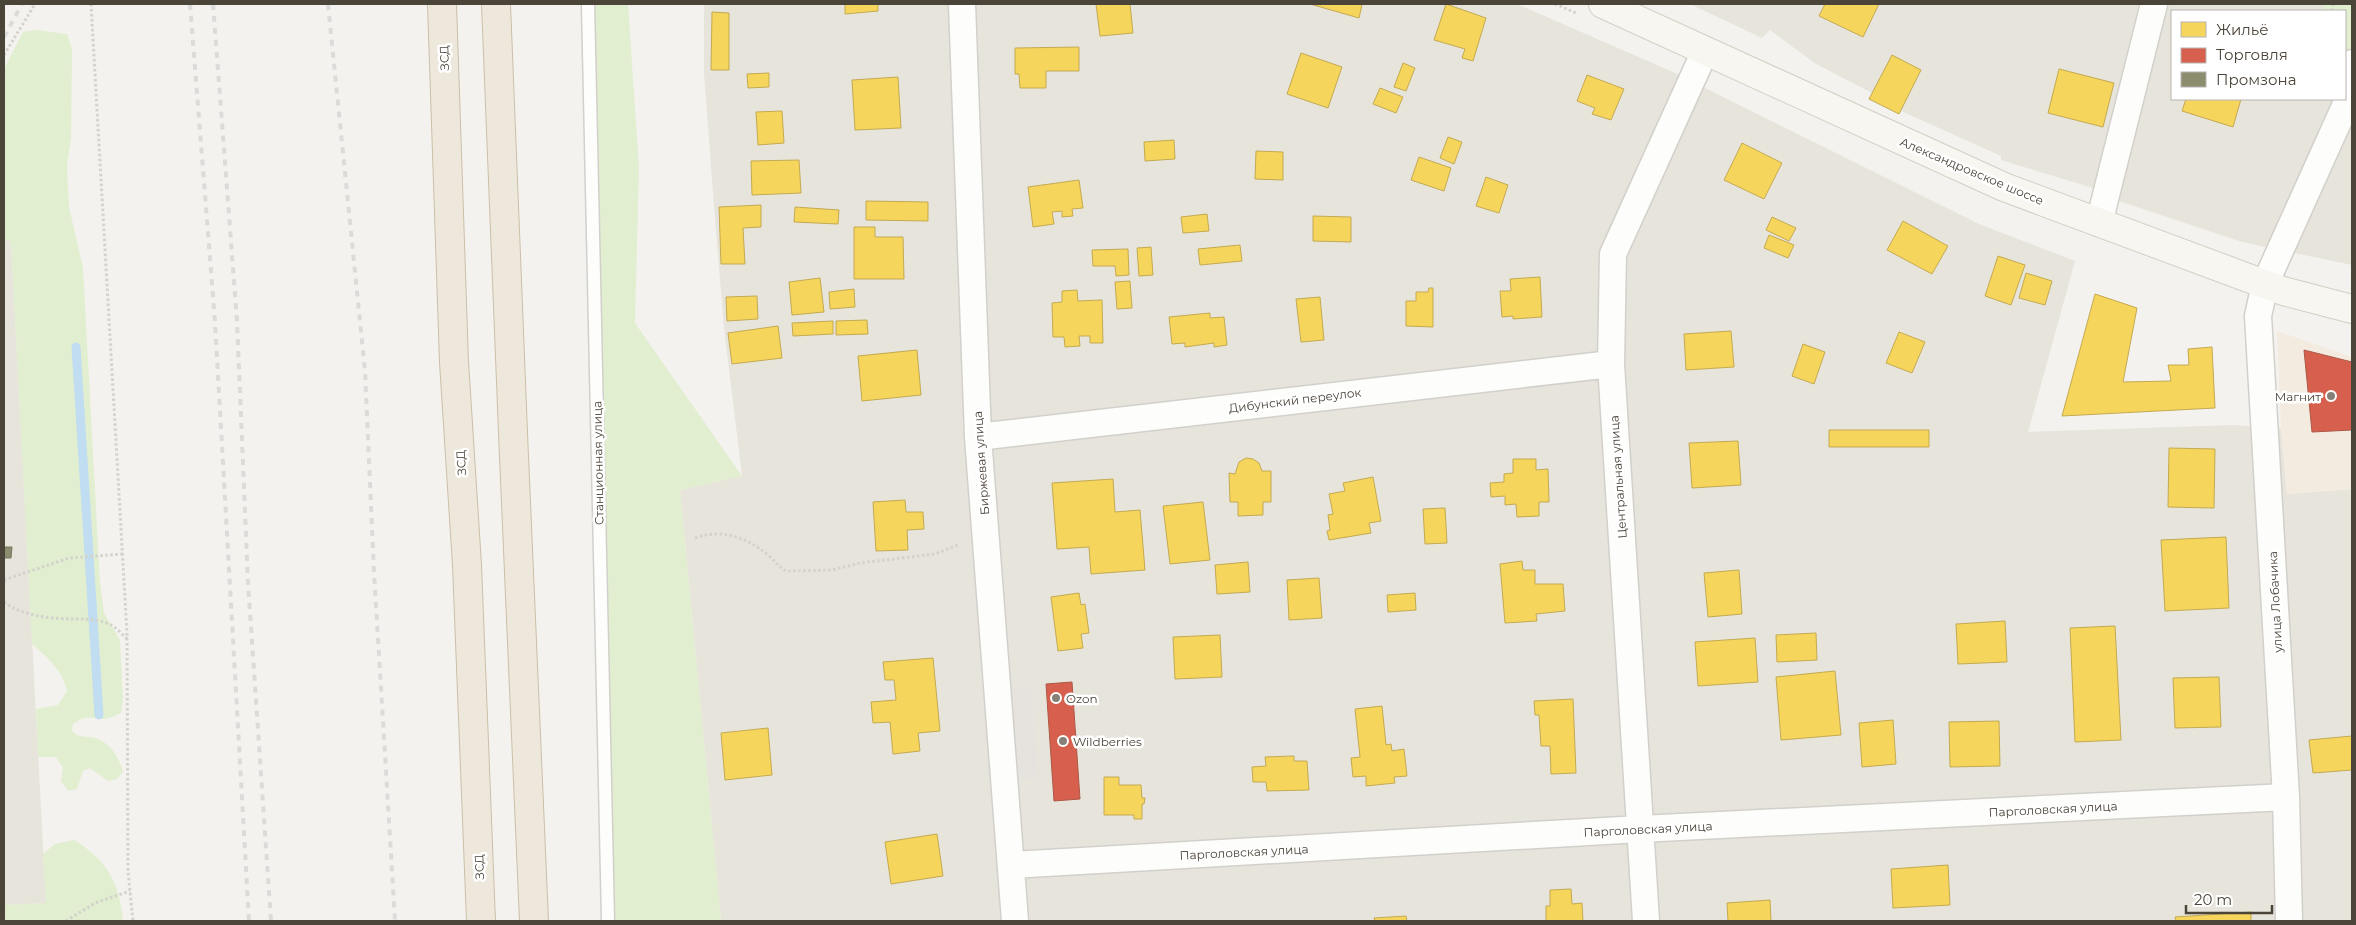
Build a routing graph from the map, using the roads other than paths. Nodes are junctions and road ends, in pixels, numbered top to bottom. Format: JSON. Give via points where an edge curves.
{"nodes":[{"id":1,"x":442,"y":4,"type":"edge"},
{"id":2,"x":496,"y":4,"type":"edge"},
{"id":3,"x":588,"y":4,"type":"edge"},
{"id":4,"x":962,"y":4,"type":"edge"},
{"id":5,"x":2154,"y":4,"type":"edge"},
{"id":6,"x":1607,"y":5,"type":"edge"},
{"id":7,"x":1705,"y":51,"type":"junction"},
{"id":8,"x":2352,"y":63,"type":"edge"},
{"id":9,"x":2349,"y":99,"type":"edge"},
{"id":10,"x":2099,"y":223,"type":"junction"},
{"id":11,"x":2265,"y":284,"type":"junction"},
{"id":12,"x":2352,"y":309,"type":"edge"},
{"id":13,"x":1611,"y":364,"type":"junction"},
{"id":14,"x":978,"y":437,"type":"junction"},
{"id":15,"x":2286,"y":797,"type":"junction"},
{"id":16,"x":1640,"y":829,"type":"junction"},
{"id":17,"x":1011,"y":865,"type":"junction"},
{"id":18,"x":481,"y":921,"type":"edge"},
{"id":19,"x":534,"y":921,"type":"edge"},
{"id":20,"x":608,"y":921,"type":"edge"},
{"id":21,"x":1015,"y":921,"type":"edge"},
{"id":22,"x":1646,"y":921,"type":"edge"},
{"id":23,"x":2289,"y":921,"type":"edge"}],
"edges":[{"from":1,"to":18,"type":"highway","name":"ЗСД","via":[[454,362],[467,565]]},
{"from":2,"to":19,"type":"highway"},
{"from":3,"to":20,"type":"lane","name":"Станционная улица"},
{"from":4,"to":14,"type":"street","name":"Биржевая улица"},
{"from":5,"to":10,"type":"street"},
{"from":6,"to":7,"type":"street","name":"Александровское шоссе"},
{"from":7,"to":10,"type":"street","name":"Александровское шоссе","via":[[2004,187]]},
{"from":7,"to":13,"type":"street","name":"Центральная улица","via":[[1613,254]]},
{"from":8,"to":9,"type":"street","name":"улица Лобачика"},
{"from":9,"to":11,"type":"street","name":"улица Лобачика"},
{"from":10,"to":11,"type":"street","name":"Александровское шоссе"},
{"from":11,"to":12,"type":"street","name":"Александровское шоссе"},
{"from":11,"to":15,"type":"street","name":"улица Лобачика","via":[[2258,316]]},
{"from":13,"to":14,"type":"street","name":"Дибунский переулок"},
{"from":13,"to":16,"type":"street","name":"Центральная улица"},
{"from":14,"to":17,"type":"street","name":"Биржевая улица"},
{"from":15,"to":16,"type":"street","name":"Парголовская улица"},
{"from":15,"to":23,"type":"street","name":"улица Лобачика"},
{"from":16,"to":17,"type":"street","name":"Парголовская улица"},
{"from":16,"to":22,"type":"street","name":"Центральная улица"},
{"from":17,"to":21,"type":"street","name":"Биржевая улица"}]}
